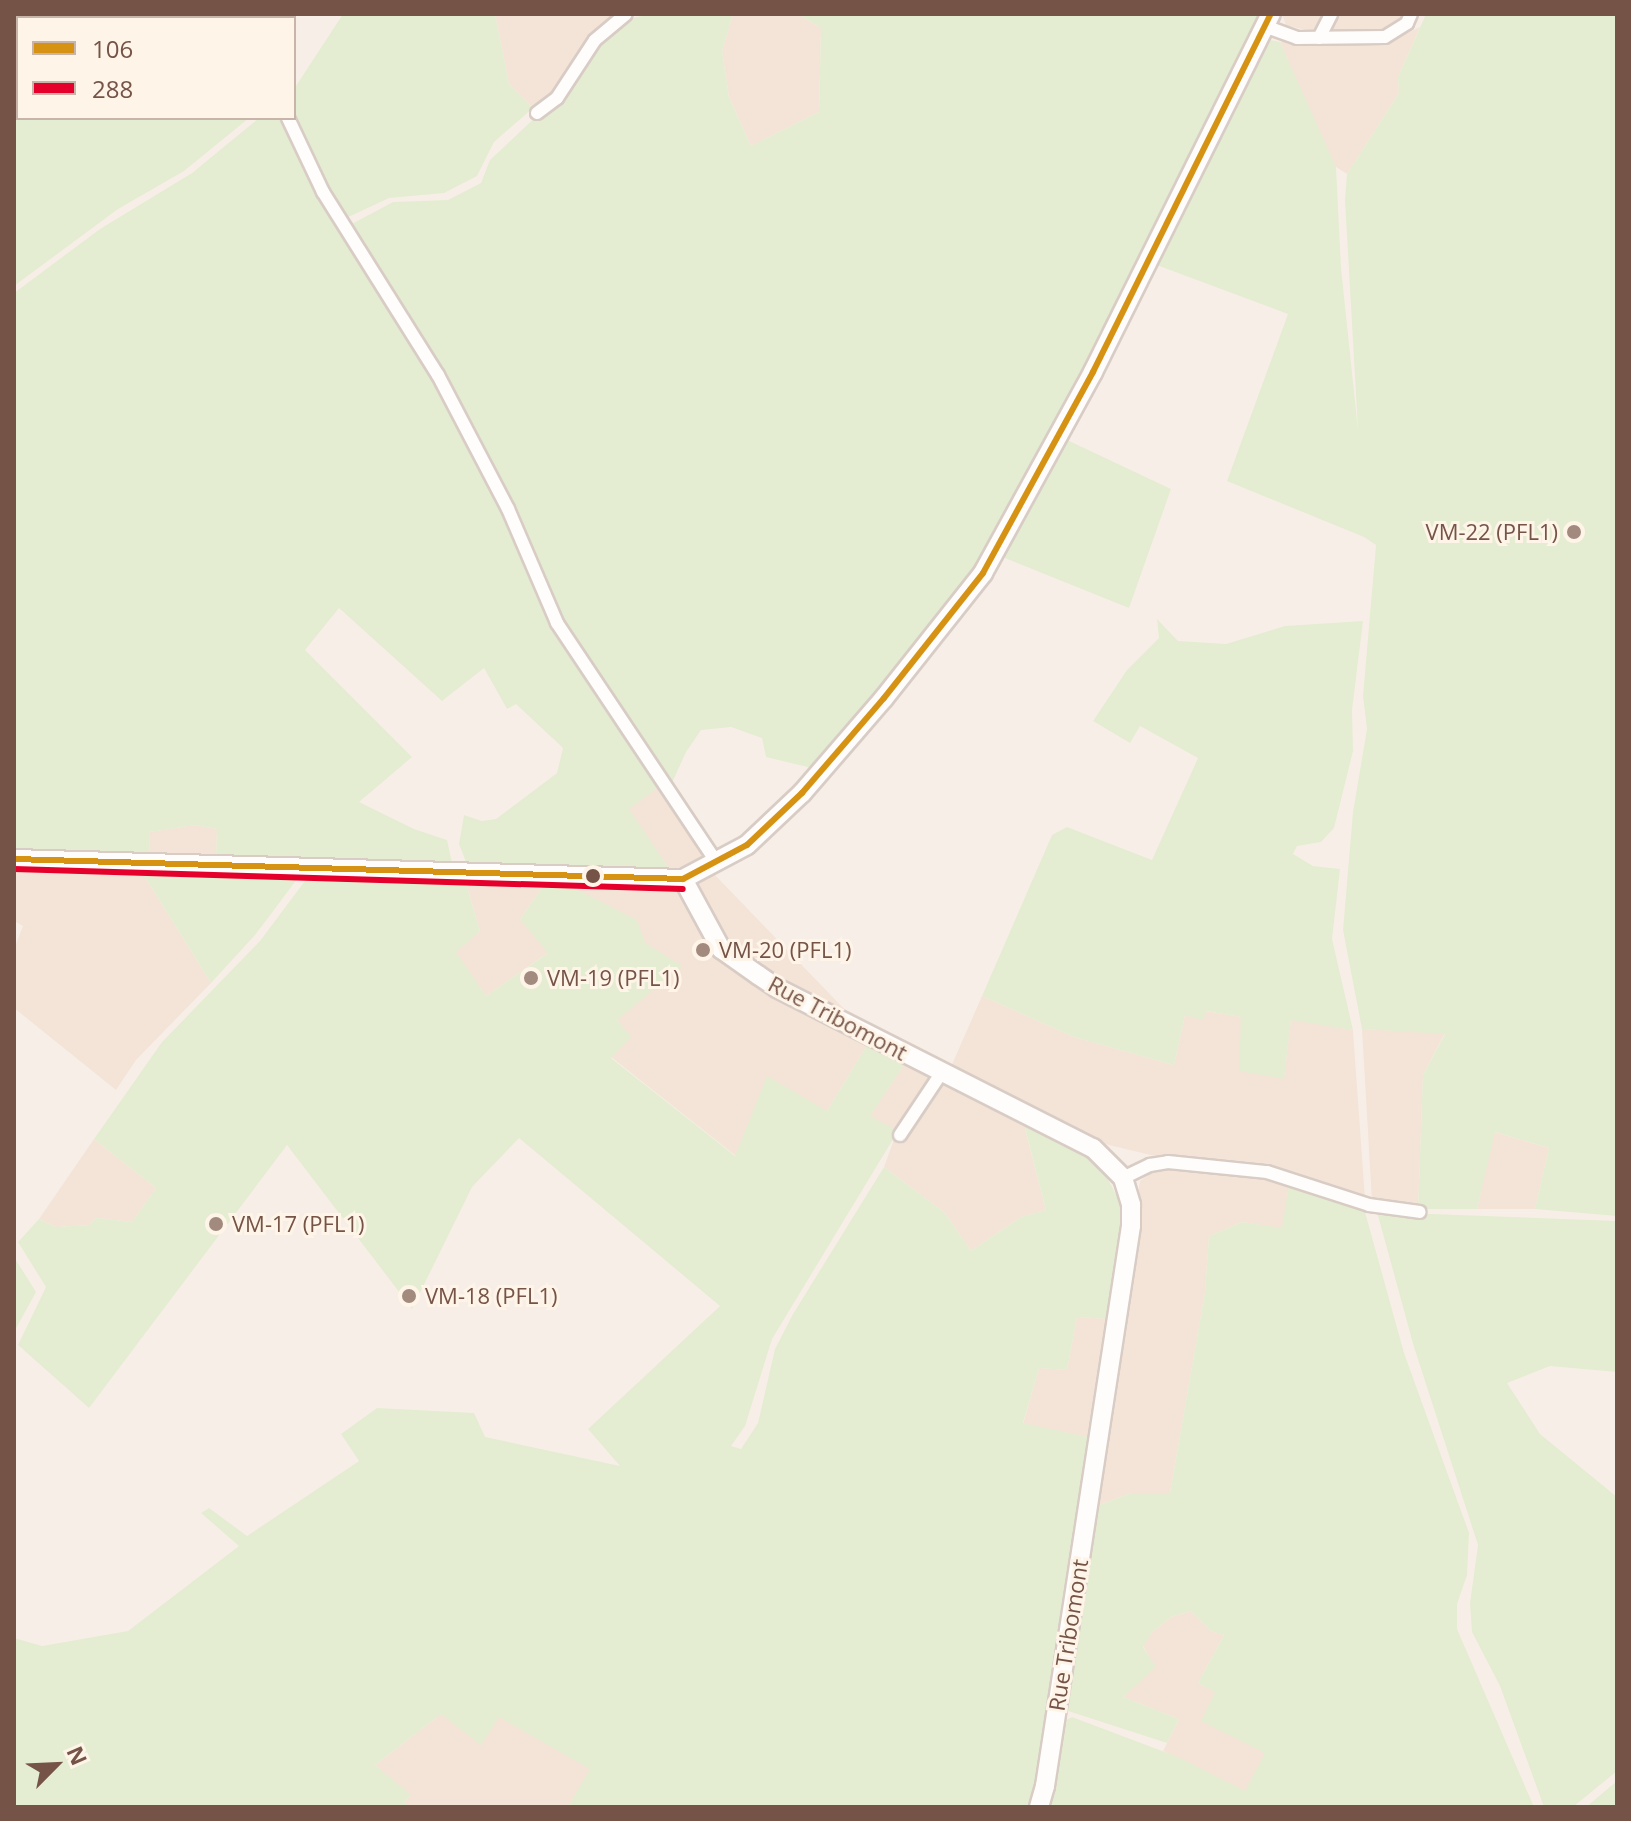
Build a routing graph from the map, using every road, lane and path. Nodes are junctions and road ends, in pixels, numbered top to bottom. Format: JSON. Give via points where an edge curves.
{"nodes":[{"id":1,"x":626,"y":14,"type":"edge"},
{"id":2,"x":1331,"y":14,"type":"edge"},
{"id":3,"x":1411,"y":14,"type":"edge"},
{"id":4,"x":1269,"y":20,"type":"edge"},
{"id":5,"x":1319,"y":38,"type":"junction"},
{"id":6,"x":537,"y":113,"type":"dead end"},
{"id":7,"x":289,"y":120,"type":"edge"},
{"id":8,"x":14,"y":859,"type":"edge"},
{"id":9,"x":717,"y":863,"type":"junction"},
{"id":10,"x":683,"y":879,"type":"junction"},
{"id":11,"x":942,"y":1072,"type":"junction"},
{"id":12,"x":900,"y":1135,"type":"dead end"},
{"id":13,"x":1123,"y":1178,"type":"junction"},
{"id":14,"x":1420,"y":1212,"type":"dead end"},
{"id":15,"x":1039,"y":1807,"type":"edge"}],
"edges":[{"from":1,"to":6,"type":"street","via":[[595,40],[557,98]]},
{"from":2,"to":5,"type":"street"},
{"from":3,"to":5,"type":"street","via":[[1407,23],[1385,37]]},
{"from":4,"to":5,"type":"street","via":[[1283,35]]},
{"from":4,"to":9,"type":"street","via":[[1093,372],[983,573],[802,793],[747,845]]},
{"from":7,"to":9,"type":"street","via":[[323,192],[445,389],[508,509],[557,623]]},
{"from":8,"to":10,"type":"street"},
{"from":9,"to":10,"type":"street"},
{"from":10,"to":11,"type":"street","name":"Rue Tribomont","via":[[721,949],[777,988]]},
{"from":11,"to":12,"type":"street"},
{"from":11,"to":13,"type":"street","name":"Rue Tribomont","via":[[1093,1148]]},
{"from":13,"to":14,"type":"street","via":[[1168,1162],[1253,1170],[1369,1205]]},
{"from":13,"to":15,"type":"street","name":"Rue Tribomont","via":[[1131,1226]]}]}
